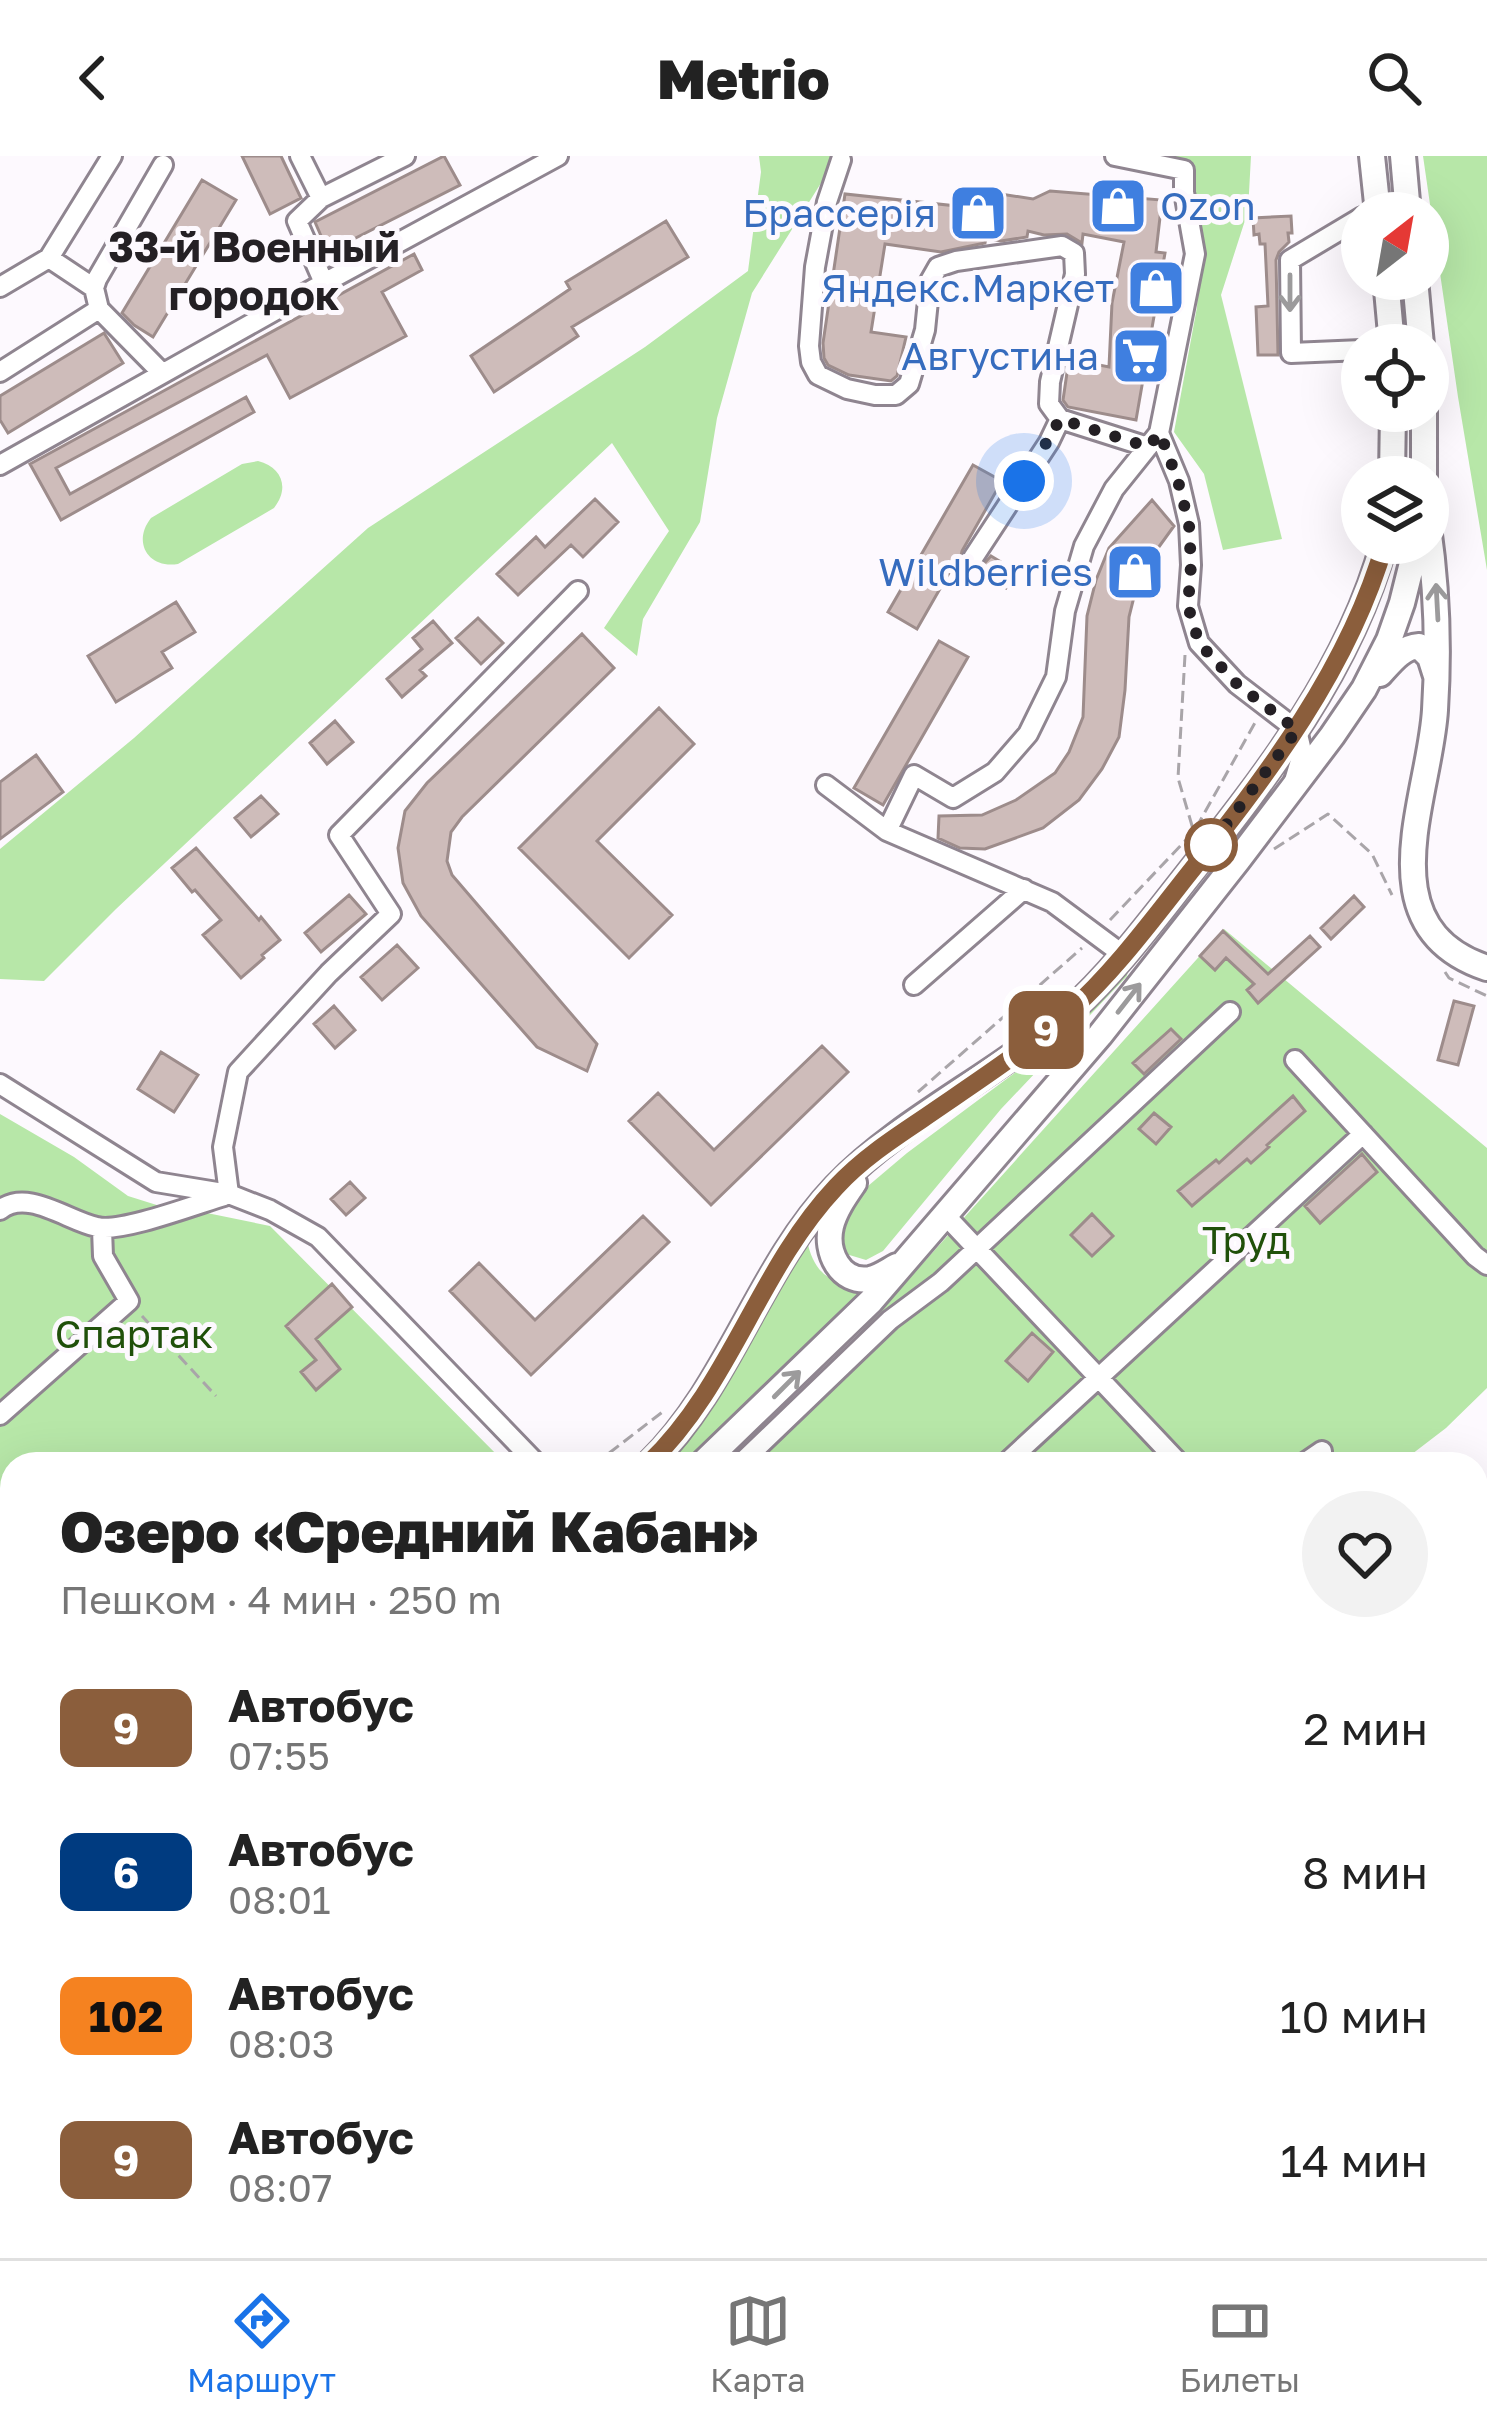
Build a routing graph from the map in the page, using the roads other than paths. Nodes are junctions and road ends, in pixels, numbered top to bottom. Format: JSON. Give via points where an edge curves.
{"nodes":[{"id":1,"x":112,"y":156,"type":"edge"},
{"id":2,"x":300,"y":156,"type":"edge"},
{"id":3,"x":405,"y":156,"type":"edge"},
{"id":4,"x":558,"y":156,"type":"edge"},
{"id":5,"x":1115,"y":156,"type":"edge"},
{"id":6,"x":1372,"y":156,"type":"edge"},
{"id":7,"x":1402,"y":156,"type":"edge"},
{"id":8,"x":841,"y":160,"type":"dead end"},
{"id":9,"x":524,"y":164,"type":"edge"},
{"id":10,"x":163,"y":165,"type":"dead end"},
{"id":11,"x":1372,"y":192,"type":"edge"},
{"id":12,"x":1406,"y":192,"type":"edge"},
{"id":13,"x":321,"y":198,"type":"junction"},
{"id":14,"x":1341,"y":231,"type":"edge"},
{"id":15,"x":49,"y":258,"type":"junction"},
{"id":16,"x":324,"y":284,"type":"junction"},
{"id":17,"x":0,"y":286,"type":"edge"},
{"id":18,"x":94,"y":288,"type":"junction"},
{"id":19,"x":99,"y":309,"type":"junction"},
{"id":20,"x":1341,"y":351,"type":"edge"},
{"id":21,"x":0,"y":372,"type":"edge"},
{"id":22,"x":162,"y":374,"type":"junction"},
{"id":23,"x":1060,"y":419,"type":"junction"},
{"id":24,"x":1154,"y":440,"type":"junction"},
{"id":25,"x":0,"y":465,"type":"edge"},
{"id":26,"x":974,"y":558,"type":"dead end"},
{"id":27,"x":1378,"y":564,"type":"edge"},
{"id":28,"x":1412,"y":564,"type":"edge"},
{"id":29,"x":1433,"y":564,"type":"edge"},
{"id":30,"x":578,"y":591,"type":"dead end"},
{"id":31,"x":1436,"y":678,"type":"junction"},
{"id":32,"x":1364,"y":689,"type":"junction"},
{"id":33,"x":1297,"y":730,"type":"junction"},
{"id":34,"x":826,"y":784,"type":"dead end"},
{"id":35,"x":1291,"y":790,"type":"junction"},
{"id":36,"x":886,"y":831,"type":"junction"},
{"id":37,"x":1024,"y":889,"type":"junction"},
{"id":38,"x":1122,"y":954,"type":"junction"},
{"id":39,"x":1487,"y":968,"type":"edge"},
{"id":40,"x":914,"y":985,"type":"dead end"},
{"id":41,"x":1230,"y":1012,"type":"dead end"},
{"id":42,"x":1294,"y":1060,"type":"dead end"},
{"id":43,"x":0,"y":1084,"type":"edge"},
{"id":44,"x":1363,"y":1134,"type":"junction"},
{"id":45,"x":870,"y":1155,"type":"junction"},
{"id":46,"x":229,"y":1194,"type":"junction"},
{"id":47,"x":0,"y":1210,"type":"edge"},
{"id":48,"x":945,"y":1215,"type":"junction"},
{"id":49,"x":102,"y":1229,"type":"junction"},
{"id":50,"x":977,"y":1247,"type":"junction"},
{"id":51,"x":908,"y":1259,"type":"junction"},
{"id":52,"x":1487,"y":1265,"type":"edge"},
{"id":53,"x":1099,"y":1378,"type":"junction"},
{"id":54,"x":0,"y":1415,"type":"edge"},
{"id":55,"x":525,"y":1452,"type":"edge"},
{"id":56,"x":659,"y":1452,"type":"edge"},
{"id":57,"x":714,"y":1452,"type":"edge"},
{"id":58,"x":752,"y":1452,"type":"edge"},
{"id":59,"x":1018,"y":1452,"type":"edge"},
{"id":60,"x":1169,"y":1452,"type":"edge"}],
"edges":[{"from":1,"to":15,"type":"street"},
{"from":2,"to":13,"type":"street"},
{"from":3,"to":13,"type":"street"},
{"from":4,"to":9,"type":"street"},
{"from":5,"to":24,"type":"street","via":[[1184,170],[1195,254]]},
{"from":6,"to":11,"type":"main road"},
{"from":7,"to":12,"type":"main road"},
{"from":8,"to":23,"type":"street","via":[[815,267],[809,346],[818,376],[896,395],[909,384],[938,267],[1062,246],[1074,253],[1075,274],[1050,382],[1049,404]]},
{"from":9,"to":16,"type":"street"},
{"from":10,"to":18,"type":"street"},
{"from":13,"to":16,"type":"street","via":[[297,221]]},
{"from":14,"to":20,"type":"street","one_way":true,"via":[[1290,260],[1291,352]]},
{"from":15,"to":17,"type":"street"},
{"from":15,"to":18,"type":"street"},
{"from":16,"to":22,"type":"street"},
{"from":18,"to":19,"type":"street"},
{"from":19,"to":21,"type":"street"},
{"from":19,"to":22,"type":"street"},
{"from":22,"to":25,"type":"street"},
{"from":23,"to":24,"type":"street"},
{"from":23,"to":26,"type":"street"},
{"from":24,"to":33,"type":"street","via":[[1178,481],[1189,524],[1188,606],[1199,643]]},
{"from":24,"to":36,"type":"street","via":[[1114,489],[1084,546],[1056,677],[1028,734],[995,772],[953,798],[914,776]]},
{"from":27,"to":33,"type":"main road","via":[[1355,626]]},
{"from":28,"to":32,"type":"main road"},
{"from":31,"to":29,"type":"main road","one_way":true},
{"from":30,"to":46,"type":"street","via":[[340,835],[391,914],[238,1072],[223,1147]]},
{"from":31,"to":32,"type":"main road","via":[[1430,656],[1412,646]]},
{"from":31,"to":39,"type":"main road","via":[[1412,870],[1431,928]]},
{"from":32,"to":35,"type":"main road"},
{"from":33,"to":35,"type":"street","via":[[1300,761]]},
{"from":33,"to":38,"type":"main road"},
{"from":34,"to":36,"type":"street"},
{"from":48,"to":35,"type":"main road","one_way":true,"via":[[1100,1035]]},
{"from":36,"to":37,"type":"street"},
{"from":37,"to":38,"type":"street"},
{"from":37,"to":40,"type":"street"},
{"from":38,"to":45,"type":"main road","via":[[1020,1051]]},
{"from":41,"to":50,"type":"street"},
{"from":42,"to":44,"type":"street"},
{"from":43,"to":46,"type":"street","via":[[156,1182]]},
{"from":44,"to":52,"type":"street"},
{"from":44,"to":53,"type":"street"},
{"from":45,"to":51,"type":"main road","via":[[831,1227],[833,1261],[868,1279]]},
{"from":45,"to":56,"type":"main road","via":[[811,1216],[701,1402]]},
{"from":46,"to":49,"type":"street"},
{"from":46,"to":55,"type":"street","via":[[318,1237]]},
{"from":47,"to":49,"type":"street","via":[[28,1202]]},
{"from":48,"to":50,"type":"street"},
{"from":48,"to":51,"type":"main road"},
{"from":49,"to":54,"type":"street","via":[[103,1256],[129,1301]]},
{"from":50,"to":53,"type":"street"},
{"from":50,"to":58,"type":"street"},
{"from":57,"to":51,"type":"main road","one_way":true},
{"from":53,"to":59,"type":"street"},
{"from":53,"to":60,"type":"street"}]}
